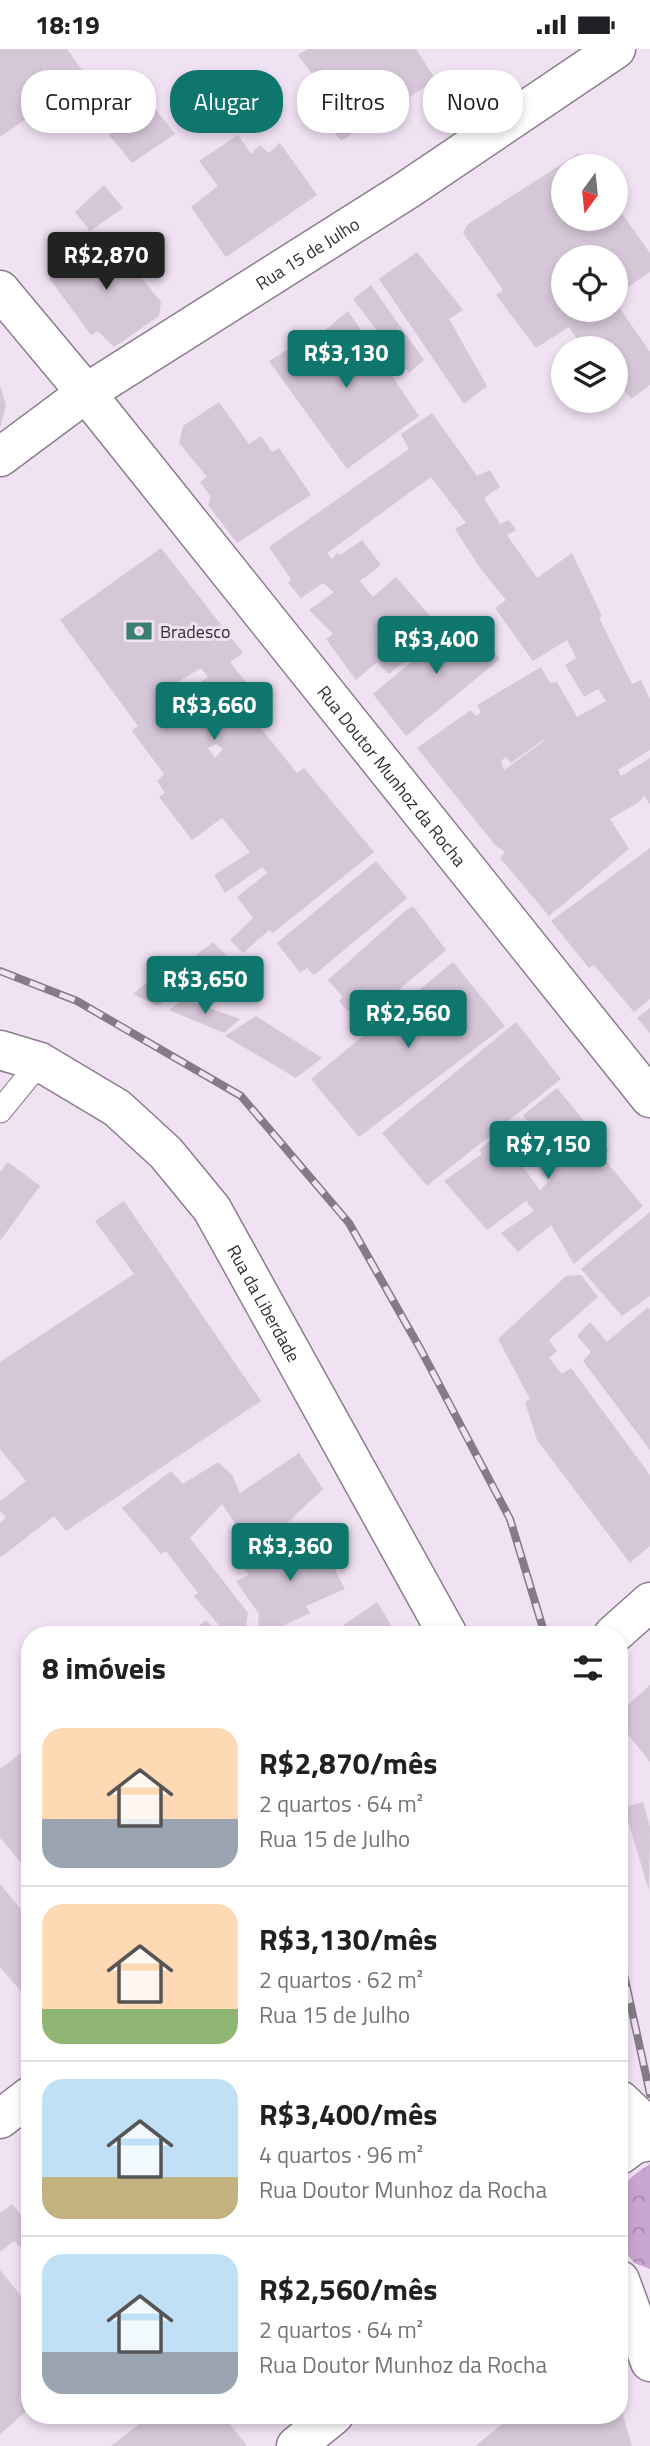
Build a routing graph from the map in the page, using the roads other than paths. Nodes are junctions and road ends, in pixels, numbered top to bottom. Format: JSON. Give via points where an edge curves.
{"nodes":[{"id":1,"x":616,"y":49,"type":"edge"},
{"id":2,"x":0,"y":290,"type":"edge"},
{"id":3,"x":86,"y":393,"type":"junction"},
{"id":4,"x":0,"y":457,"type":"edge"},
{"id":5,"x":0,"y":1050,"type":"edge"},
{"id":6,"x":40,"y":1062,"type":"junction"},
{"id":7,"x":650,"y":1098,"type":"edge"},
{"id":8,"x":0,"y":1111,"type":"edge"},
{"id":9,"x":650,"y":1602,"type":"edge"},
{"id":10,"x":443,"y":1626,"type":"edge"},
{"id":11,"x":623,"y":1626,"type":"edge"},
{"id":12,"x":21,"y":2103,"type":"edge"},
{"id":13,"x":628,"y":2108,"type":"edge"},
{"id":14,"x":0,"y":2119,"type":"edge"},
{"id":15,"x":650,"y":2129,"type":"edge"},
{"id":16,"x":650,"y":2141,"type":"edge"},
{"id":17,"x":628,"y":2149,"type":"edge"},
{"id":18,"x":628,"y":2277,"type":"edge"},
{"id":19,"x":650,"y":2286,"type":"edge"},
{"id":20,"x":628,"y":2302,"type":"edge"},
{"id":21,"x":650,"y":2362,"type":"edge"},
{"id":22,"x":323,"y":2424,"type":"edge"},
{"id":23,"x":296,"y":2446,"type":"edge"}],
"edges":[{"from":1,"to":3,"type":"main road","name":"Rua 15 de Julho","via":[[407,190]]},
{"from":2,"to":3,"type":"main road","name":"Rua Doutor Munhoz da Rocha"},
{"from":3,"to":4,"type":"main road","name":"Rua 15 de Julho"},
{"from":3,"to":7,"type":"main road","name":"Rua Doutor Munhoz da Rocha"},
{"from":5,"to":6,"type":"main road","name":"Rua da Liberdade"},
{"from":6,"to":8,"type":"lane"},
{"from":6,"to":10,"type":"main road","name":"Rua da Liberdade","via":[[117,1108],[166,1153],[212,1209]]},
{"from":9,"to":11,"type":"main road"},
{"from":12,"to":14,"type":"main road"},
{"from":13,"to":15,"type":"main road"},
{"from":16,"to":17,"type":"main road"},
{"from":18,"to":19,"type":"main road"},
{"from":20,"to":21,"type":"main road"},
{"from":22,"to":23,"type":"main road"}]}
